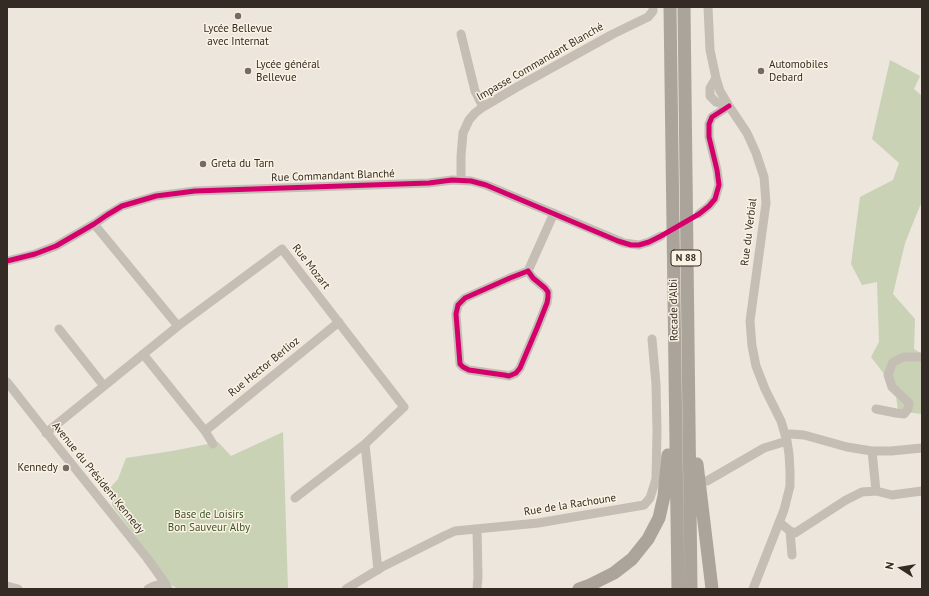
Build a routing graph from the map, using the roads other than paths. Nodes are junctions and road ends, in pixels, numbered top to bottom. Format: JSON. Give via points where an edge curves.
{"nodes":[{"id":1,"x":653,"y":7,"type":"edge"},
{"id":2,"x":670,"y":7,"type":"edge"},
{"id":3,"x":684,"y":7,"type":"edge"},
{"id":4,"x":708,"y":7,"type":"edge"},
{"id":5,"x":461,"y":34,"type":"dead end"},
{"id":6,"x":729,"y":106,"type":"junction"},
{"id":7,"x":483,"y":107,"type":"junction"},
{"id":8,"x":461,"y":180,"type":"junction"},
{"id":9,"x":554,"y":213,"type":"junction"},
{"id":10,"x":699,"y":214,"type":"dead end"},
{"id":11,"x":94,"y":224,"type":"junction"},
{"id":12,"x":661,"y":236,"type":"dead end"},
{"id":13,"x":7,"y":261,"type":"edge"},
{"id":14,"x":528,"y":271,"type":"junction"},
{"id":15,"x":339,"y":322,"type":"junction"},
{"id":16,"x":178,"y":326,"type":"junction"},
{"id":17,"x":59,"y":329,"type":"dead end"},
{"id":18,"x":652,"y":339,"type":"dead end"},
{"id":19,"x":143,"y":354,"type":"junction"},
{"id":20,"x":922,"y":357,"type":"edge"},
{"id":21,"x":7,"y":382,"type":"edge"},
{"id":22,"x":104,"y":386,"type":"junction"},
{"id":23,"x":876,"y":409,"type":"dead end"},
{"id":24,"x":675,"y":418,"type":"junction"},
{"id":25,"x":205,"y":431,"type":"junction"},
{"id":26,"x":46,"y":433,"type":"junction"},
{"id":27,"x":688,"y":433,"type":"junction"},
{"id":28,"x":786,"y":438,"type":"junction"},
{"id":29,"x":213,"y":444,"type":"dead end"},
{"id":30,"x":365,"y":444,"type":"junction"},
{"id":31,"x":922,"y":448,"type":"edge"},
{"id":32,"x":872,"y":451,"type":"junction"},
{"id":33,"x":707,"y":481,"type":"dead end"},
{"id":34,"x":876,"y":491,"type":"junction"},
{"id":35,"x":922,"y":492,"type":"edge"},
{"id":36,"x":295,"y":498,"type":"dead end"},
{"id":37,"x":779,"y":522,"type":"junction"},
{"id":38,"x":477,"y":529,"type":"junction"},
{"id":39,"x":790,"y":531,"type":"junction"},
{"id":40,"x":792,"y":555,"type":"dead end"},
{"id":41,"x":378,"y":570,"type":"junction"},
{"id":42,"x":7,"y":586,"type":"edge"},
{"id":43,"x":167,"y":586,"type":"edge"},
{"id":44,"x":18,"y":589,"type":"edge"},
{"id":45,"x":148,"y":589,"type":"edge"},
{"id":46,"x":346,"y":589,"type":"edge"},
{"id":47,"x":477,"y":589,"type":"edge"},
{"id":48,"x":579,"y":589,"type":"edge"},
{"id":49,"x":678,"y":589,"type":"edge"},
{"id":50,"x":691,"y":589,"type":"edge"},
{"id":51,"x":712,"y":589,"type":"edge"},
{"id":52,"x":753,"y":589,"type":"edge"}],
"edges":[{"from":1,"to":7,"type":"street","name":"Impasse Commandant Blanché","via":[[648,17],[612,34]]},
{"from":2,"to":24,"type":"highway","name":"Rocade d'Albi","number":"N 88"},
{"from":3,"to":27,"type":"highway","name":"Rocade d'Albi","number":"N 88"},
{"from":4,"to":6,"type":"street","name":"Rue du Verbial","via":[[710,50],[720,91]]},
{"from":5,"to":7,"type":"street","via":[[475,91]]},
{"from":6,"to":10,"type":"street","via":[[712,118],[709,124],[719,185],[715,199]]},
{"from":6,"to":28,"type":"street","name":"Rue du Verbial","via":[[747,133],[764,177],[766,203],[750,321],[752,346],[756,366]]},
{"from":7,"to":8,"type":"street","name":"Impasse Commandant Blanché","via":[[469,120],[463,133]]},
{"from":8,"to":9,"type":"street","name":"Rue Commandant Blanché","via":[[486,185]]},
{"from":8,"to":11,"type":"street","name":"Rue Commandant Blanché","via":[[195,191],[156,196],[122,206]]},
{"from":9,"to":12,"type":"street","name":"Rue Commandant Blanché","via":[[618,241],[631,244],[639,245]]},
{"from":9,"to":14,"type":"street"},
{"from":11,"to":13,"type":"street","name":"Rue Commandant Blanché","via":[[56,246]]},
{"from":11,"to":16,"type":"street"},
{"from":14,"to":14,"type":"street","via":[[465,298],[458,305],[456,314],[460,364],[463,367],[509,376],[520,368],[548,297],[545,288]]},
{"from":15,"to":16,"type":"street","name":"Rue Mozart","via":[[282,249]]},
{"from":15,"to":25,"type":"street","name":"Rue Hector Berlioz"},
{"from":15,"to":30,"type":"street","name":"Rue Mozart","via":[[404,407]]},
{"from":16,"to":19,"type":"street"},
{"from":17,"to":22,"type":"street"},
{"from":18,"to":38,"type":"street","name":"Rue de la Rachoune","via":[[658,431],[656,479],[650,498],[644,505],[538,523]]},
{"from":19,"to":22,"type":"street"},
{"from":19,"to":25,"type":"street"},
{"from":20,"to":23,"type":"street","via":[[904,357],[893,362],[888,375],[892,387],[909,403],[904,414]]},
{"from":21,"to":26,"type":"street","name":"Avenue du Président Kennedy"},
{"from":22,"to":26,"type":"street"},
{"from":24,"to":48,"type":"highway","via":[[669,440],[664,496],[659,518],[648,539],[632,559],[614,573]]},
{"from":24,"to":49,"type":"highway","name":"Rocade d'Albi","number":"N 88"},
{"from":25,"to":29,"type":"street"},
{"from":26,"to":43,"type":"street","name":"Avenue du Président Kennedy"},
{"from":27,"to":50,"type":"highway","name":"Rocade d'Albi","number":"N 88"},
{"from":27,"to":51,"type":"highway","via":[[695,442]]},
{"from":28,"to":32,"type":"street","via":[[791,434]]},
{"from":28,"to":33,"type":"street"},
{"from":28,"to":37,"type":"street","name":"Rue du Verbial","via":[[790,460],[790,486]]},
{"from":30,"to":36,"type":"street","name":"Rue Mozart"},
{"from":30,"to":41,"type":"street"},
{"from":31,"to":32,"type":"street"},
{"from":32,"to":34,"type":"street"},
{"from":34,"to":35,"type":"street","via":[[892,495]]},
{"from":34,"to":39,"type":"street","via":[[862,492],[796,533]]},
{"from":37,"to":39,"type":"street"},
{"from":37,"to":52,"type":"street","name":"Rue du Verbial"},
{"from":38,"to":41,"type":"street","name":"Rue de la Rachoune","via":[[450,533]]},
{"from":38,"to":47,"type":"street"},
{"from":39,"to":40,"type":"street"},
{"from":41,"to":46,"type":"street","name":"Rue de la Rachoune"},
{"from":42,"to":44,"type":"street"},
{"from":43,"to":45,"type":"street","via":[[154,586]]}]}
